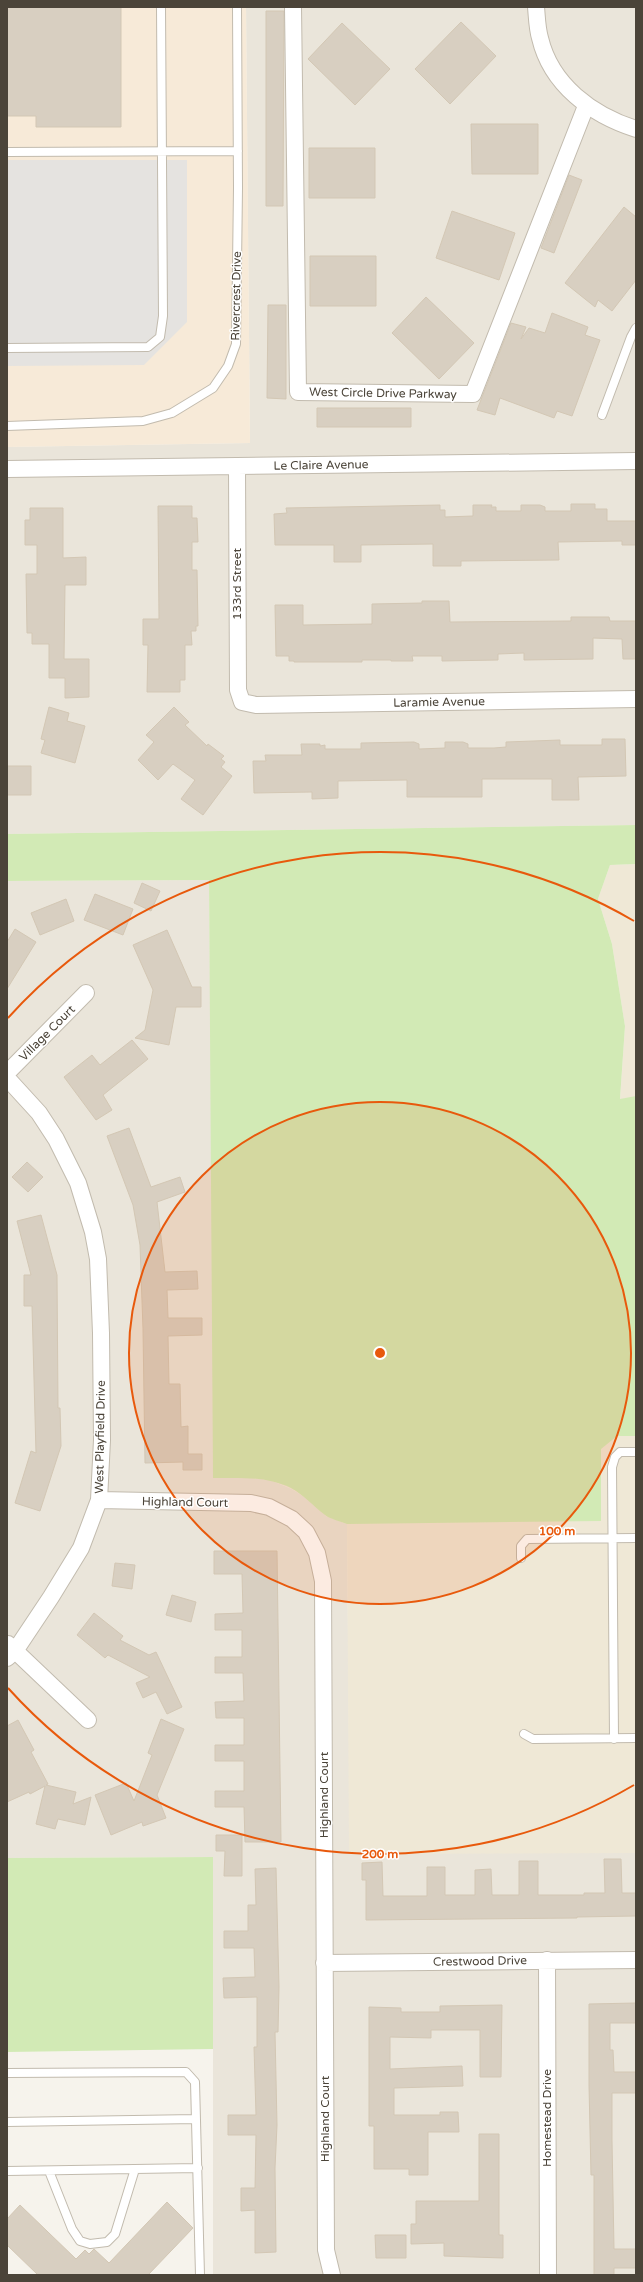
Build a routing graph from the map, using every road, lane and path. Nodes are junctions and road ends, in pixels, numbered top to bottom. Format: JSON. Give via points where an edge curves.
{"nodes":[{"id":1,"x":161,"y":7,"type":"edge"},
{"id":2,"x":238,"y":7,"type":"edge"},
{"id":3,"x":293,"y":7,"type":"edge"},
{"id":4,"x":536,"y":7,"type":"edge"},
{"id":5,"x":586,"y":106,"type":"junction"},
{"id":6,"x":636,"y":129,"type":"edge"},
{"id":7,"x":162,"y":151,"type":"junction"},
{"id":8,"x":238,"y":151,"type":"junction"},
{"id":9,"x":7,"y":152,"type":"edge"},
{"id":10,"x":636,"y":328,"type":"edge"},
{"id":11,"x":633,"y":337,"type":"edge"},
{"id":12,"x":7,"y":348,"type":"edge"},
{"id":13,"x":602,"y":415,"type":"dead end"},
{"id":14,"x":7,"y":426,"type":"edge"},
{"id":15,"x":636,"y":461,"type":"edge"},
{"id":16,"x":237,"y":466,"type":"junction"},
{"id":17,"x":7,"y":469,"type":"edge"},
{"id":18,"x":636,"y":699,"type":"edge"},
{"id":19,"x":242,"y":702,"type":"joint"},
{"id":20,"x":86,"y":993,"type":"dead end"},
{"id":21,"x":7,"y":1073,"type":"edge"},
{"id":22,"x":7,"y":1078,"type":"edge"},
{"id":23,"x":636,"y":1452,"type":"edge"},
{"id":24,"x":99,"y":1500,"type":"junction"},
{"id":25,"x":613,"y":1538,"type":"junction"},
{"id":26,"x":636,"y":1538,"type":"edge"},
{"id":27,"x":521,"y":1558,"type":"dead end"},
{"id":28,"x":10,"y":1651,"type":"edge"},
{"id":29,"x":88,"y":1720,"type":"dead end"},
{"id":30,"x":524,"y":1734,"type":"dead end"},
{"id":31,"x":636,"y":1738,"type":"edge"},
{"id":32,"x":614,"y":1739,"type":"junction"},
{"id":33,"x":546,"y":1960,"type":"junction"},
{"id":34,"x":636,"y":1960,"type":"edge"},
{"id":35,"x":324,"y":1964,"type":"junction"},
{"id":36,"x":7,"y":2073,"type":"edge"},
{"id":37,"x":196,"y":2120,"type":"junction"},
{"id":38,"x":7,"y":2122,"type":"edge"},
{"id":39,"x":198,"y":2168,"type":"junction"},
{"id":40,"x":135,"y":2169,"type":"junction"},
{"id":41,"x":49,"y":2170,"type":"junction"},
{"id":42,"x":7,"y":2171,"type":"edge"},
{"id":43,"x":200,"y":2275,"type":"edge"},
{"id":44,"x":332,"y":2275,"type":"edge"},
{"id":45,"x":548,"y":2275,"type":"edge"}],
"edges":[{"from":1,"to":7,"type":"lane"},
{"from":2,"to":8,"type":"lane","name":"Rivercrest Drive"},
{"from":3,"to":5,"type":"street","name":"West Circle Drive Parkway","via":[[298,392],[473,394]]},
{"from":4,"to":5,"type":"street","via":[[540,37],[552,68]]},
{"from":5,"to":6,"type":"street","via":[[614,122]]},
{"from":7,"to":8,"type":"lane"},
{"from":7,"to":9,"type":"lane"},
{"from":7,"to":12,"type":"lane","via":[[163,316],[160,337],[148,347]]},
{"from":8,"to":14,"type":"lane","name":"Rivercrest Drive","via":[[236,344],[228,366],[213,388],[172,413],[144,421]]},
{"from":10,"to":11,"type":"lane"},
{"from":11,"to":13,"type":"lane"},
{"from":15,"to":16,"type":"street","name":"Le Claire Avenue"},
{"from":16,"to":17,"type":"street","name":"Le Claire Avenue"},
{"from":16,"to":19,"type":"street","name":"133rd Street","via":[[238,690]]},
{"from":18,"to":19,"type":"street","name":"Laramie Avenue","via":[[256,705]]},
{"from":20,"to":21,"type":"street","name":"Village Court"},
{"from":22,"to":24,"type":"street","name":"West Playfield Drive","via":[[39,1113],[65,1156],[78,1183],[93,1232],[98,1259],[101,1333],[102,1440]]},
{"from":23,"to":25,"type":"lane","via":[[620,1452],[615,1457],[612,1467]]},
{"from":24,"to":28,"type":"street","name":"West Playfield Drive","via":[[81,1548],[51,1597]]},
{"from":24,"to":35,"type":"street","name":"Highland Court","via":[[261,1504],[292,1519],[312,1541],[323,1581]]},
{"from":25,"to":26,"type":"lane"},
{"from":25,"to":27,"type":"lane","via":[[527,1539],[521,1546]]},
{"from":25,"to":32,"type":"lane"},
{"from":28,"to":29,"type":"street"},
{"from":30,"to":32,"type":"lane","via":[[533,1739]]},
{"from":31,"to":32,"type":"lane"},
{"from":33,"to":34,"type":"street","name":"Crestwood Drive"},
{"from":33,"to":35,"type":"street","name":"Crestwood Drive"},
{"from":33,"to":45,"type":"street","name":"Homestead Drive"},
{"from":35,"to":44,"type":"street","name":"Highland Court","via":[[326,2250]]},
{"from":36,"to":37,"type":"lane","via":[[186,2072],[195,2082]]},
{"from":37,"to":38,"type":"lane"},
{"from":37,"to":39,"type":"lane"},
{"from":39,"to":40,"type":"lane"},
{"from":39,"to":43,"type":"lane"},
{"from":40,"to":41,"type":"lane"},
{"from":40,"to":41,"type":"lane","via":[[115,2234],[107,2242],[90,2244],[80,2241],[72,2229]]},
{"from":41,"to":42,"type":"lane"}]}
